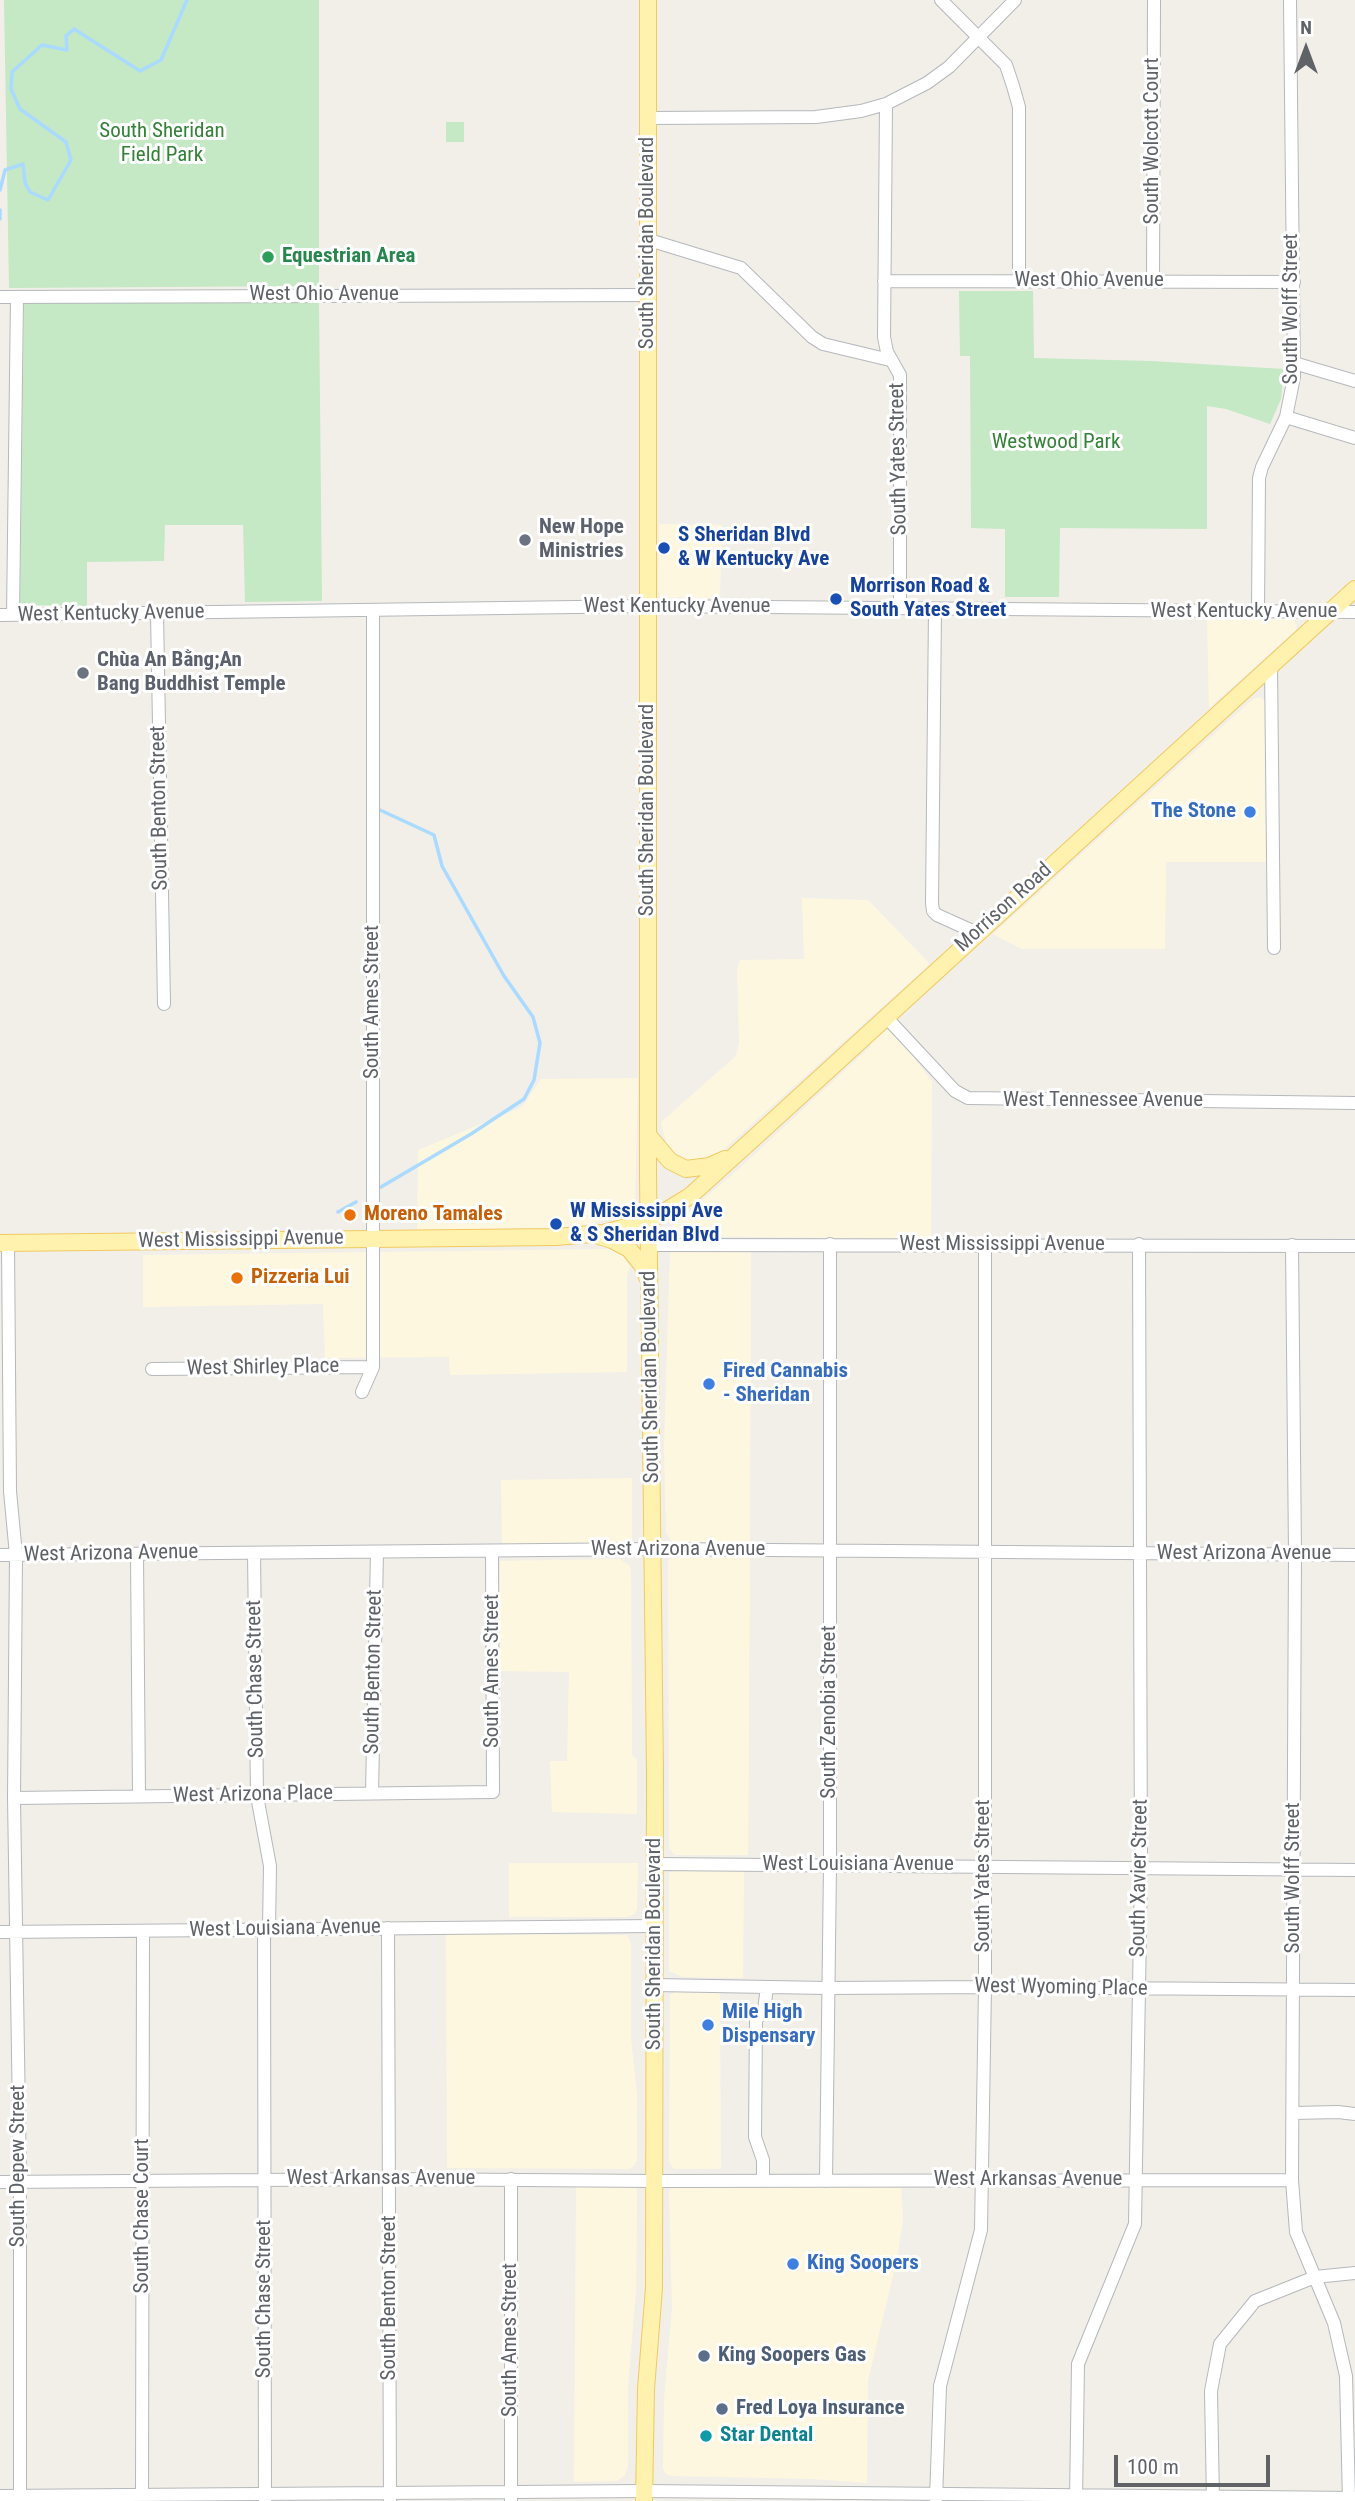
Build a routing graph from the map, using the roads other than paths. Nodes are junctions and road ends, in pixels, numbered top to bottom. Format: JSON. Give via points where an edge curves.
{"nodes":[{"id":1,"x":648,"y":0,"type":"edge"},
{"id":2,"x":940,"y":0,"type":"edge"},
{"id":3,"x":1015,"y":0,"type":"edge"},
{"id":4,"x":1154,"y":0,"type":"edge"},
{"id":5,"x":1290,"y":0,"type":"edge"},
{"id":6,"x":978,"y":37,"type":"junction"},
{"id":7,"x":886,"y":103,"type":"junction"},
{"id":8,"x":649,"y":118,"type":"junction"},
{"id":9,"x":649,"y":240,"type":"junction"},
{"id":10,"x":884,"y":281,"type":"junction"},
{"id":11,"x":1019,"y":281,"type":"junction"},
{"id":12,"x":1153,"y":282,"type":"junction"},
{"id":13,"x":1294,"y":282,"type":"junction"},
{"id":14,"x":649,"y":295,"type":"junction"},
{"id":15,"x":0,"y":297,"type":"edge"},
{"id":16,"x":17,"y":297,"type":"junction"},
{"id":17,"x":890,"y":360,"type":"junction"},
{"id":18,"x":1294,"y":363,"type":"junction"},
{"id":19,"x":1355,"y":381,"type":"edge"},
{"id":20,"x":1286,"y":417,"type":"junction"},
{"id":21,"x":1355,"y":438,"type":"edge"},
{"id":22,"x":1355,"y":589,"type":"edge"},
{"id":23,"x":648,"y":606,"type":"junction"},
{"id":24,"x":900,"y":608,"type":"junction"},
{"id":25,"x":935,"y":609,"type":"junction"},
{"id":26,"x":373,"y":610,"type":"junction"},
{"id":27,"x":1258,"y":612,"type":"junction"},
{"id":28,"x":1328,"y":612,"type":"junction"},
{"id":29,"x":1355,"y":612,"type":"edge"},
{"id":30,"x":157,"y":613,"type":"junction"},
{"id":31,"x":7,"y":615,"type":"edge"},
{"id":32,"x":1271,"y":666,"type":"junction"},
{"id":33,"x":977,"y":933,"type":"junction"},
{"id":34,"x":1274,"y":948,"type":"dead end"},
{"id":35,"x":164,"y":1004,"type":"dead end"},
{"id":36,"x":886,"y":1017,"type":"junction"},
{"id":37,"x":1355,"y":1103,"type":"edge"},
{"id":38,"x":648,"y":1135,"type":"junction"},
{"id":39,"x":740,"y":1151,"type":"junction"},
{"id":40,"x":649,"y":1221,"type":"junction"},
{"id":41,"x":590,"y":1235,"type":"junction"},
{"id":42,"x":373,"y":1239,"type":"junction"},
{"id":43,"x":4,"y":1243,"type":"edge"},
{"id":44,"x":830,"y":1244,"type":"junction"},
{"id":45,"x":1139,"y":1244,"type":"junction"},
{"id":46,"x":649,"y":1245,"type":"junction"},
{"id":47,"x":985,"y":1245,"type":"junction"},
{"id":48,"x":1292,"y":1245,"type":"junction"},
{"id":49,"x":1355,"y":1246,"type":"edge"},
{"id":50,"x":650,"y":1287,"type":"junction"},
{"id":51,"x":373,"y":1367,"type":"junction"},
{"id":52,"x":152,"y":1369,"type":"dead end"},
{"id":53,"x":362,"y":1392,"type":"dead end"},
{"id":54,"x":654,"y":1549,"type":"junction"},
{"id":55,"x":492,"y":1551,"type":"junction"},
{"id":56,"x":830,"y":1551,"type":"junction"},
{"id":57,"x":377,"y":1552,"type":"junction"},
{"id":58,"x":984,"y":1552,"type":"junction"},
{"id":59,"x":254,"y":1553,"type":"junction"},
{"id":60,"x":137,"y":1554,"type":"junction"},
{"id":61,"x":1140,"y":1554,"type":"junction"},
{"id":62,"x":1295,"y":1554,"type":"junction"},
{"id":63,"x":0,"y":1555,"type":"edge"},
{"id":64,"x":16,"y":1555,"type":"junction"},
{"id":65,"x":1355,"y":1555,"type":"edge"},
{"id":66,"x":493,"y":1792,"type":"joint"},
{"id":67,"x":372,"y":1793,"type":"junction"},
{"id":68,"x":139,"y":1796,"type":"junction"},
{"id":69,"x":257,"y":1796,"type":"junction"},
{"id":70,"x":14,"y":1798,"type":"junction"},
{"id":71,"x":655,"y":1864,"type":"junction"},
{"id":72,"x":984,"y":1865,"type":"junction"},
{"id":73,"x":830,"y":1866,"type":"junction"},
{"id":74,"x":1141,"y":1870,"type":"junction"},
{"id":75,"x":1293,"y":1870,"type":"junction"},
{"id":76,"x":1355,"y":1870,"type":"edge"},
{"id":77,"x":655,"y":1926,"type":"junction"},
{"id":78,"x":388,"y":1928,"type":"junction"},
{"id":79,"x":267,"y":1929,"type":"junction"},
{"id":80,"x":0,"y":1932,"type":"edge"},
{"id":81,"x":16,"y":1932,"type":"junction"},
{"id":82,"x":143,"y":1932,"type":"junction"},
{"id":83,"x":655,"y":1985,"type":"junction"},
{"id":84,"x":767,"y":1987,"type":"junction"},
{"id":85,"x":985,"y":1987,"type":"junction"},
{"id":86,"x":827,"y":1988,"type":"junction"},
{"id":87,"x":1293,"y":1988,"type":"junction"},
{"id":88,"x":1139,"y":1990,"type":"junction"},
{"id":89,"x":1355,"y":1990,"type":"edge"},
{"id":90,"x":1293,"y":2113,"type":"junction"},
{"id":91,"x":1355,"y":2114,"type":"edge"},
{"id":92,"x":389,"y":2179,"type":"junction"},
{"id":93,"x":511,"y":2179,"type":"junction"},
{"id":94,"x":143,"y":2180,"type":"junction"},
{"id":95,"x":265,"y":2180,"type":"junction"},
{"id":96,"x":982,"y":2180,"type":"junction"},
{"id":97,"x":1136,"y":2180,"type":"junction"},
{"id":98,"x":1292,"y":2180,"type":"junction"},
{"id":99,"x":20,"y":2181,"type":"junction"},
{"id":100,"x":654,"y":2181,"type":"junction"},
{"id":101,"x":763,"y":2181,"type":"junction"},
{"id":102,"x":826,"y":2181,"type":"junction"},
{"id":103,"x":0,"y":2182,"type":"edge"},
{"id":104,"x":1355,"y":2273,"type":"edge"},
{"id":105,"x":1315,"y":2277,"type":"junction"},
{"id":106,"x":0,"y":2496,"type":"edge"},
{"id":107,"x":511,"y":2496,"type":"edge"},
{"id":108,"x":644,"y":2496,"type":"edge"},
{"id":109,"x":390,"y":2497,"type":"edge"},
{"id":110,"x":802,"y":2497,"type":"edge"},
{"id":111,"x":936,"y":2497,"type":"edge"},
{"id":112,"x":20,"y":2498,"type":"edge"},
{"id":113,"x":142,"y":2498,"type":"edge"},
{"id":114,"x":265,"y":2498,"type":"edge"},
{"id":115,"x":1076,"y":2498,"type":"edge"},
{"id":116,"x":1213,"y":2499,"type":"edge"},
{"id":117,"x":1351,"y":2499,"type":"edge"}],
"edges":[{"from":1,"to":8,"type":"main road","name":"South Sheridan Boulevard"},
{"from":2,"to":6,"type":"street"},
{"from":3,"to":6,"type":"street"},
{"from":4,"to":12,"type":"street","name":"South Wolcott Court"},
{"from":5,"to":13,"type":"street","name":"South Wolff Street"},
{"from":6,"to":7,"type":"street","via":[[949,67]]},
{"from":6,"to":11,"type":"street","via":[[1006,65],[1019,107]]},
{"from":7,"to":8,"type":"street","via":[[816,117]]},
{"from":7,"to":10,"type":"street","name":"South Yates Street"},
{"from":8,"to":9,"type":"main road","name":"South Sheridan Boulevard"},
{"from":9,"to":14,"type":"main road","name":"South Sheridan Boulevard"},
{"from":9,"to":17,"type":"street","via":[[741,268],[823,344]]},
{"from":10,"to":11,"type":"street","name":"West Ohio Avenue"},
{"from":10,"to":17,"type":"street","name":"South Yates Street","via":[[885,342]]},
{"from":11,"to":12,"type":"street","name":"West Ohio Avenue"},
{"from":12,"to":13,"type":"street","name":"West Ohio Avenue"},
{"from":13,"to":18,"type":"street","name":"South Wolff Street"},
{"from":14,"to":16,"type":"street","name":"West Ohio Avenue"},
{"from":14,"to":23,"type":"main road","name":"South Sheridan Boulevard"},
{"from":15,"to":16,"type":"street","name":"West Ohio Avenue"},
{"from":16,"to":31,"type":"street"},
{"from":17,"to":24,"type":"street","name":"South Yates Street","via":[[900,381]]},
{"from":18,"to":19,"type":"street"},
{"from":18,"to":20,"type":"street","name":"South Wolff Street"},
{"from":20,"to":21,"type":"street"},
{"from":20,"to":27,"type":"street","name":"South Wolff Street","via":[[1259,478]]},
{"from":22,"to":28,"type":"main road","name":"Morrison Road"},
{"from":23,"to":24,"type":"street","name":"West Kentucky Avenue"},
{"from":23,"to":26,"type":"street","name":"West Kentucky Avenue"},
{"from":23,"to":38,"type":"main road","name":"South Sheridan Boulevard"},
{"from":24,"to":25,"type":"street","name":"West Kentucky Avenue"},
{"from":25,"to":27,"type":"street","name":"West Kentucky Avenue"},
{"from":25,"to":33,"type":"street","via":[[933,911]]},
{"from":26,"to":30,"type":"street","name":"West Kentucky Avenue"},
{"from":26,"to":42,"type":"street","name":"South Ames Street"},
{"from":27,"to":28,"type":"street","name":"West Kentucky Avenue"},
{"from":28,"to":29,"type":"street","name":"West Kentucky Avenue"},
{"from":28,"to":32,"type":"main road","name":"Morrison Road"},
{"from":30,"to":31,"type":"street","name":"West Kentucky Avenue"},
{"from":30,"to":35,"type":"street","name":"South Benton Street"},
{"from":32,"to":33,"type":"main road","name":"Morrison Road"},
{"from":32,"to":34,"type":"street"},
{"from":33,"to":36,"type":"main road","name":"Morrison Road"},
{"from":36,"to":37,"type":"street","name":"West Tennessee Avenue","via":[[955,1091],[968,1098]]},
{"from":36,"to":39,"type":"main road","name":"Morrison Road"},
{"from":38,"to":39,"type":"main road","via":[[670,1161],[687,1168],[709,1166]]},
{"from":38,"to":40,"type":"main road","name":"South Sheridan Boulevard"},
{"from":39,"to":40,"type":"main road","name":"Morrison Road","via":[[690,1196]]},
{"from":40,"to":41,"type":"main road","name":"West Mississippi Avenue"},
{"from":40,"to":46,"type":"main road","name":"South Sheridan Boulevard"},
{"from":41,"to":42,"type":"main road","name":"West Mississippi Avenue"},
{"from":41,"to":50,"type":"main road","via":[[629,1249],[642,1265]]},
{"from":42,"to":43,"type":"main road","name":"West Mississippi Avenue"},
{"from":42,"to":51,"type":"street","name":"South Ames Street"},
{"from":43,"to":64,"type":"street","name":"South Depew Street","via":[[10,1491]]},
{"from":44,"to":46,"type":"street","name":"West Mississippi Avenue"},
{"from":44,"to":47,"type":"street","name":"West Mississippi Avenue"},
{"from":44,"to":56,"type":"street","name":"South Zenobia Street"},
{"from":45,"to":47,"type":"street","name":"West Mississippi Avenue"},
{"from":45,"to":48,"type":"street","name":"West Mississippi Avenue"},
{"from":45,"to":61,"type":"street","name":"South Xavier Street"},
{"from":46,"to":50,"type":"main road","name":"South Sheridan Boulevard"},
{"from":47,"to":58,"type":"street","name":"South Yates Street"},
{"from":48,"to":49,"type":"street","name":"West Mississippi Avenue"},
{"from":48,"to":62,"type":"street","name":"South Wolff Street"},
{"from":50,"to":54,"type":"main road","name":"South Sheridan Boulevard"},
{"from":51,"to":52,"type":"street","name":"West Shirley Place"},
{"from":51,"to":53,"type":"street","name":"South Ames Street"},
{"from":54,"to":55,"type":"street","name":"West Arizona Avenue"},
{"from":54,"to":56,"type":"street","name":"West Arizona Avenue"},
{"from":54,"to":71,"type":"main road","name":"South Sheridan Boulevard"},
{"from":55,"to":57,"type":"street","name":"West Arizona Avenue"},
{"from":55,"to":66,"type":"street","name":"South Ames Street"},
{"from":56,"to":58,"type":"street","name":"West Arizona Avenue"},
{"from":56,"to":73,"type":"street","name":"South Zenobia Street"},
{"from":57,"to":59,"type":"street","name":"West Arizona Avenue"},
{"from":57,"to":67,"type":"street","name":"South Benton Street"},
{"from":58,"to":61,"type":"street","name":"West Arizona Avenue"},
{"from":58,"to":72,"type":"street","name":"South Yates Street"},
{"from":59,"to":60,"type":"street","name":"West Arizona Avenue"},
{"from":59,"to":69,"type":"street","name":"South Chase Street"},
{"from":60,"to":64,"type":"street","name":"West Arizona Avenue"},
{"from":60,"to":68,"type":"street"},
{"from":61,"to":62,"type":"street","name":"West Arizona Avenue"},
{"from":61,"to":74,"type":"street","name":"South Xavier Street"},
{"from":62,"to":65,"type":"street","name":"West Arizona Avenue"},
{"from":62,"to":75,"type":"street","name":"South Wolff Street"},
{"from":63,"to":64,"type":"street","name":"West Arizona Avenue"},
{"from":64,"to":70,"type":"street","name":"South Depew Street"},
{"from":66,"to":67,"type":"street","name":"West Arizona Place"},
{"from":67,"to":69,"type":"street","name":"West Arizona Place"},
{"from":68,"to":69,"type":"street","name":"West Arizona Place"},
{"from":68,"to":70,"type":"street","name":"West Arizona Place"},
{"from":69,"to":79,"type":"street","name":"South Chase Street","via":[[270,1866]]},
{"from":70,"to":81,"type":"street","name":"South Depew Street"},
{"from":71,"to":73,"type":"street","name":"West Louisiana Avenue"},
{"from":71,"to":77,"type":"main road","name":"South Sheridan Boulevard"},
{"from":72,"to":73,"type":"street","name":"West Louisiana Avenue"},
{"from":72,"to":74,"type":"street","name":"West Louisiana Avenue"},
{"from":72,"to":85,"type":"street","name":"South Yates Street"},
{"from":73,"to":86,"type":"street","name":"South Zenobia Street"},
{"from":74,"to":75,"type":"street","name":"West Louisiana Avenue"},
{"from":74,"to":88,"type":"street","name":"South Xavier Street"},
{"from":75,"to":76,"type":"street","name":"West Louisiana Avenue"},
{"from":75,"to":87,"type":"street","name":"South Wolff Street"},
{"from":77,"to":78,"type":"street","name":"West Louisiana Avenue"},
{"from":77,"to":83,"type":"main road","name":"South Sheridan Boulevard"},
{"from":78,"to":79,"type":"street","name":"West Louisiana Avenue"},
{"from":78,"to":92,"type":"street","name":"South Benton Street"},
{"from":79,"to":82,"type":"street","name":"West Louisiana Avenue"},
{"from":79,"to":95,"type":"street","name":"South Chase Street"},
{"from":80,"to":81,"type":"street","name":"West Louisiana Avenue"},
{"from":81,"to":82,"type":"street","name":"West Louisiana Avenue"},
{"from":81,"to":99,"type":"street","name":"South Depew Street"},
{"from":82,"to":94,"type":"street","name":"South Chase Court"},
{"from":83,"to":84,"type":"street","name":"West Wyoming Place"},
{"from":83,"to":100,"type":"main road","name":"South Sheridan Boulevard"},
{"from":84,"to":86,"type":"street","name":"West Wyoming Place"},
{"from":84,"to":101,"type":"street","via":[[764,2010],[756,2020],[755,2137]]},
{"from":85,"to":86,"type":"street","name":"West Wyoming Place"},
{"from":85,"to":88,"type":"street","name":"West Wyoming Place"},
{"from":85,"to":96,"type":"street","name":"South Yates Street"},
{"from":86,"to":102,"type":"street","name":"South Zenobia Street"},
{"from":87,"to":88,"type":"street","name":"West Wyoming Place"},
{"from":87,"to":89,"type":"street","name":"West Wyoming Place"},
{"from":87,"to":90,"type":"street","name":"South Wolff Street"},
{"from":88,"to":97,"type":"street","name":"South Xavier Street"},
{"from":90,"to":91,"type":"street"},
{"from":90,"to":98,"type":"street","name":"South Wolff Street"},
{"from":92,"to":93,"type":"street","name":"West Arkansas Avenue"},
{"from":92,"to":95,"type":"street","name":"West Arkansas Avenue"},
{"from":92,"to":109,"type":"street","name":"South Benton Street"},
{"from":93,"to":100,"type":"street","name":"West Arkansas Avenue"},
{"from":93,"to":107,"type":"street","name":"South Ames Street"},
{"from":94,"to":95,"type":"street","name":"West Arkansas Avenue"},
{"from":94,"to":99,"type":"street","name":"West Arkansas Avenue"},
{"from":94,"to":113,"type":"street","name":"South Chase Court"},
{"from":95,"to":114,"type":"street","name":"South Chase Street"},
{"from":96,"to":97,"type":"street","name":"West Arkansas Avenue"},
{"from":96,"to":102,"type":"street","name":"West Arkansas Avenue"},
{"from":96,"to":111,"type":"street","name":"South Yates Street","via":[[981,2230],[940,2386]]},
{"from":97,"to":98,"type":"street","name":"West Arkansas Avenue"},
{"from":97,"to":115,"type":"street","name":"South Xavier Street","via":[[1135,2224],[1078,2364]]},
{"from":98,"to":105,"type":"street","name":"South Wolff Street","via":[[1296,2232]]},
{"from":99,"to":103,"type":"street","name":"West Arkansas Avenue"},
{"from":99,"to":112,"type":"street","name":"South Depew Street"},
{"from":100,"to":101,"type":"street","name":"West Arkansas Avenue"},
{"from":100,"to":108,"type":"main road","name":"South Sheridan Boulevard"},
{"from":101,"to":102,"type":"street","name":"West Arkansas Avenue"},
{"from":104,"to":105,"type":"street"},
{"from":105,"to":116,"type":"street","via":[[1255,2301],[1220,2344],[1210,2391]]},
{"from":105,"to":117,"type":"street","name":"South Wolff Street","via":[[1334,2323],[1346,2376]]},
{"from":106,"to":112,"type":"street"},
{"from":107,"to":108,"type":"street"},
{"from":107,"to":109,"type":"street"},
{"from":108,"to":110,"type":"street"},
{"from":109,"to":114,"type":"street"},
{"from":110,"to":111,"type":"street"},
{"from":111,"to":115,"type":"street"},
{"from":112,"to":113,"type":"street"},
{"from":113,"to":114,"type":"street"},
{"from":115,"to":116,"type":"street"},
{"from":116,"to":117,"type":"street"}]}
